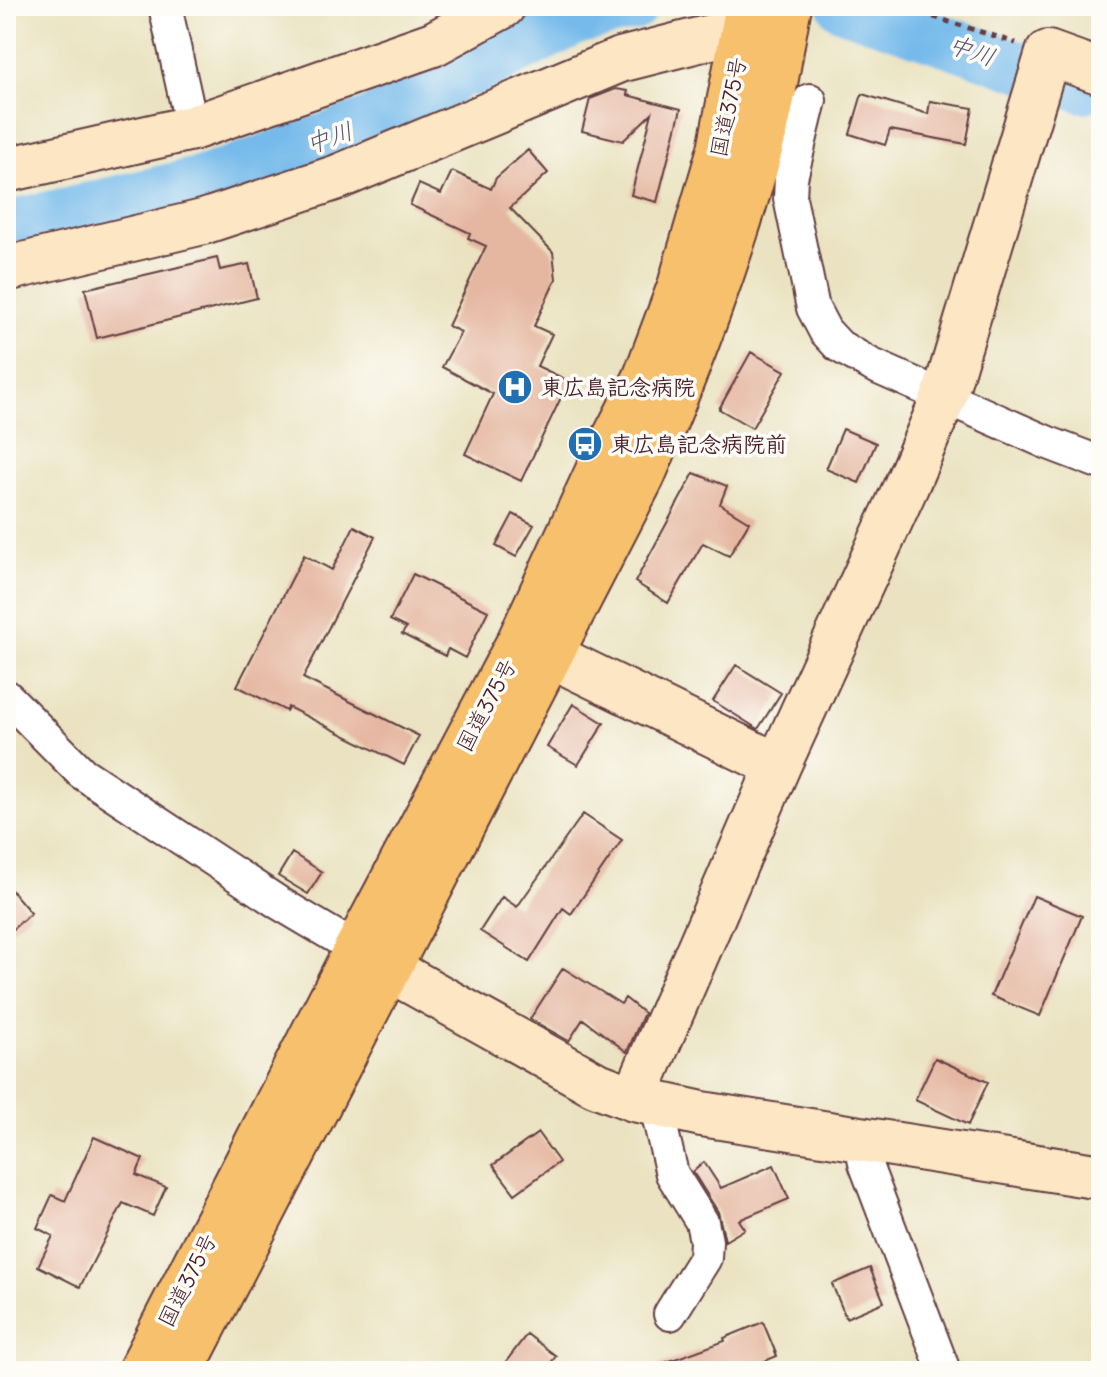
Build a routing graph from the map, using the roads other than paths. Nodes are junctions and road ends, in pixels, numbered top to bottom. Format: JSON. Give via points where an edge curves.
{"nodes":[{"id":1,"x":165,"y":6,"type":"edge"},
{"id":2,"x":503,"y":6,"type":"edge"},
{"id":3,"x":761,"y":25,"type":"edge"},
{"id":4,"x":1101,"y":72,"type":"edge"},
{"id":5,"x":810,"y":100,"type":"dead end"},
{"id":6,"x":192,"y":128,"type":"junction"},
{"id":7,"x":782,"y":140,"type":"junction"},
{"id":8,"x":6,"y":170,"type":"edge"},
{"id":9,"x":6,"y":269,"type":"edge"},
{"id":10,"x":944,"y":397,"type":"junction"},
{"id":11,"x":1101,"y":463,"type":"edge"},
{"id":12,"x":550,"y":655,"type":"junction"},
{"id":13,"x":6,"y":696,"type":"edge"},
{"id":14,"x":778,"y":766,"type":"junction"},
{"id":15,"x":373,"y":959,"type":"junction"},
{"id":16,"x":644,"y":1101,"type":"junction"},
{"id":17,"x":861,"y":1138,"type":"junction"},
{"id":18,"x":1101,"y":1177,"type":"edge"},
{"id":19,"x":670,"y":1314,"type":"dead end"},
{"id":20,"x":140,"y":1371,"type":"edge"},
{"id":21,"x":181,"y":1371,"type":"edge"},
{"id":22,"x":944,"y":1371,"type":"edge"}],
"edges":[{"from":1,"to":6,"type":"street"},
{"from":2,"to":6,"type":"street","via":[[433,44]]},
{"from":3,"to":7,"type":"highway","name":"国道375号"},
{"from":3,"to":9,"type":"street","via":[[620,60],[338,177],[203,222]]},
{"from":3,"to":15,"type":"highway","name":"国道375号","via":[[680,286],[645,379]]},
{"from":4,"to":10,"type":"street","via":[[1046,58]]},
{"from":5,"to":7,"type":"street"},
{"from":6,"to":8,"type":"street"},
{"from":7,"to":10,"type":"street","via":[[813,308],[825,331],[872,365]]},
{"from":7,"to":12,"type":"highway","name":"国道375号","via":[[642,477]]},
{"from":10,"to":11,"type":"street"},
{"from":10,"to":14,"type":"street"},
{"from":12,"to":14,"type":"street"},
{"from":12,"to":15,"type":"highway","name":"国道375号"},
{"from":13,"to":15,"type":"street","via":[[82,773]]},
{"from":14,"to":16,"type":"street"},
{"from":15,"to":16,"type":"street","via":[[595,1084]]},
{"from":15,"to":20,"type":"highway","name":"国道375号"},
{"from":15,"to":21,"type":"highway","name":"国道375号"},
{"from":16,"to":17,"type":"street"},
{"from":16,"to":19,"type":"street","via":[[672,1174],[702,1222],[706,1241],[705,1258]]},
{"from":17,"to":18,"type":"street"},
{"from":17,"to":22,"type":"street","via":[[865,1163]]}]}
